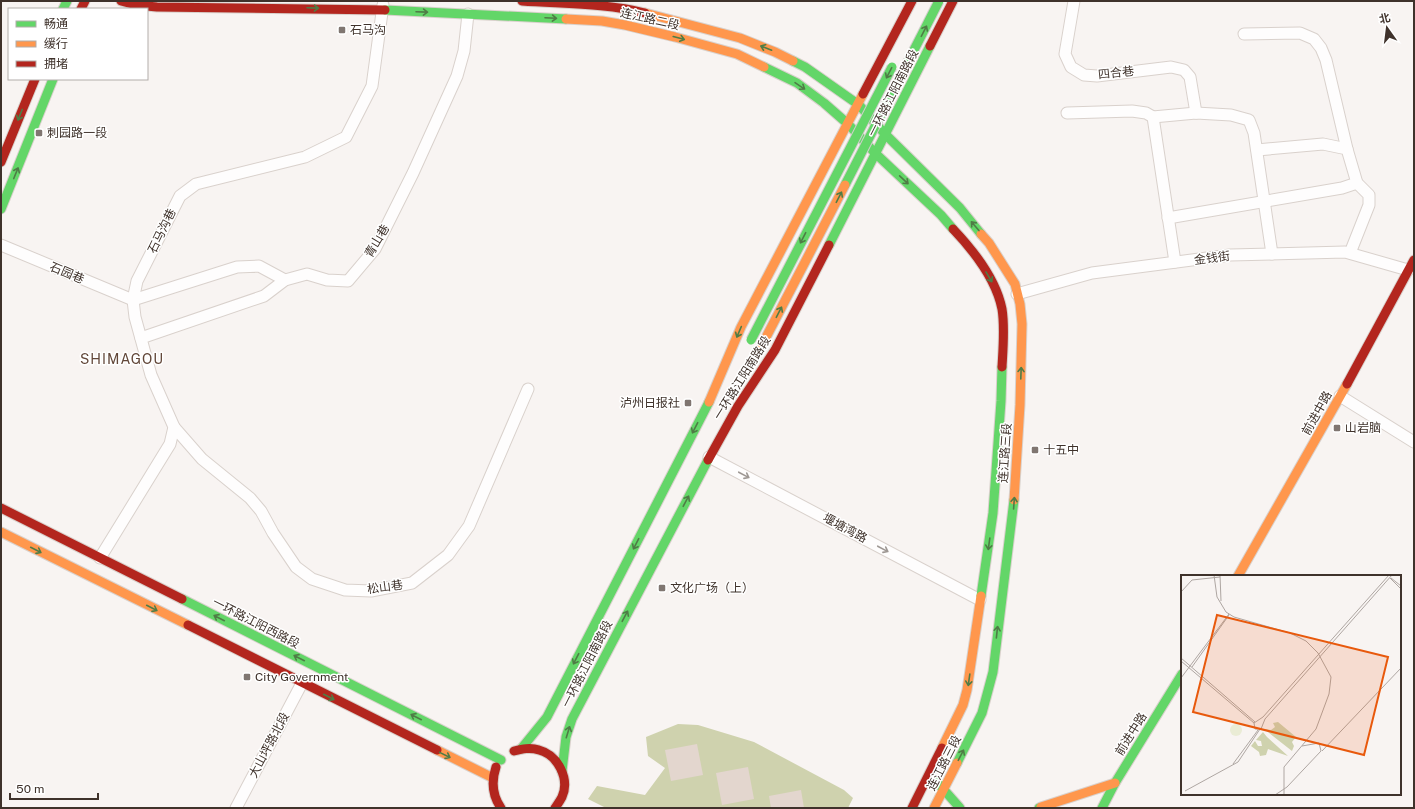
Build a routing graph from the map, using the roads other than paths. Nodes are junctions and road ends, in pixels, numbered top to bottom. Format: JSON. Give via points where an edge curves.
{"nodes":[{"id":1,"x":121,"y":1,"type":"edge"},
{"id":2,"x":522,"y":1,"type":"edge"},
{"id":3,"x":912,"y":1,"type":"edge"},
{"id":4,"x":939,"y":1,"type":"edge"},
{"id":5,"x":953,"y":1,"type":"edge"},
{"id":6,"x":1074,"y":1,"type":"edge"},
{"id":7,"x":603,"y":3,"type":"edge"},
{"id":8,"x":383,"y":6,"type":"edge"},
{"id":9,"x":468,"y":14,"type":"junction"},
{"id":10,"x":1244,"y":34,"type":"dead end"},
{"id":11,"x":893,"y":39,"type":"junction"},
{"id":12,"x":926,"y":53,"type":"junction"},
{"id":13,"x":898,"y":56,"type":"junction"},
{"id":14,"x":35,"y":80,"type":"edge"},
{"id":15,"x":53,"y":80,"type":"edge"},
{"id":16,"x":859,"y":105,"type":"junction"},
{"id":17,"x":1067,"y":113,"type":"dead end"},
{"id":18,"x":1196,"y":113,"type":"junction"},
{"id":19,"x":1153,"y":117,"type":"junction"},
{"id":20,"x":848,"y":124,"type":"junction"},
{"id":21,"x":885,"y":134,"type":"junction"},
{"id":22,"x":1348,"y":149,"type":"junction"},
{"id":23,"x":1257,"y":150,"type":"junction"},
{"id":24,"x":875,"y":153,"type":"junction"},
{"id":25,"x":1,"y":162,"type":"edge"},
{"id":26,"x":820,"y":177,"type":"junction"},
{"id":27,"x":1358,"y":183,"type":"junction"},
{"id":28,"x":857,"y":191,"type":"junction"},
{"id":29,"x":1265,"y":202,"type":"junction"},
{"id":30,"x":1,"y":209,"type":"edge"},
{"id":31,"x":1168,"y":218,"type":"junction"},
{"id":32,"x":1,"y":245,"type":"edge"},
{"id":33,"x":1350,"y":253,"type":"junction"},
{"id":34,"x":1272,"y":254,"type":"junction"},
{"id":35,"x":1414,"y":260,"type":"edge"},
{"id":36,"x":1175,"y":262,"type":"junction"},
{"id":37,"x":1408,"y":270,"type":"junction"},
{"id":38,"x":285,"y":280,"type":"junction"},
{"id":39,"x":1017,"y":294,"type":"junction"},
{"id":40,"x":133,"y":300,"type":"junction"},
{"id":41,"x":141,"y":338,"type":"junction"},
{"id":42,"x":748,"y":343,"type":"dead end"},
{"id":43,"x":738,"y":358,"type":"dead end"},
{"id":44,"x":528,"y":389,"type":"dead end"},
{"id":45,"x":713,"y":394,"type":"junction"},
{"id":46,"x":1340,"y":396,"type":"junction"},
{"id":47,"x":738,"y":406,"type":"junction"},
{"id":48,"x":174,"y":428,"type":"junction"},
{"id":49,"x":1414,"y":442,"type":"edge"},
{"id":50,"x":709,"y":457,"type":"junction"},
{"id":51,"x":1,"y":508,"type":"edge"},
{"id":52,"x":1,"y":532,"type":"edge"},
{"id":53,"x":100,"y":558,"type":"junction"},
{"id":54,"x":1239,"y":575,"type":"edge"},
{"id":55,"x":980,"y":600,"type":"junction"},
{"id":56,"x":1181,"y":676,"type":"edge"},
{"id":57,"x":302,"y":683,"type":"junction"},
{"id":58,"x":521,"y":749,"type":"junction"},
{"id":59,"x":501,"y":760,"type":"junction"},
{"id":60,"x":562,"y":771,"type":"junction"},
{"id":61,"x":930,"y":773,"type":"junction"},
{"id":62,"x":492,"y":778,"type":"junction"},
{"id":63,"x":1115,"y":783,"type":"junction"},
{"id":64,"x":944,"y":790,"type":"junction"},
{"id":65,"x":236,"y":808,"type":"edge"},
{"id":66,"x":502,"y":808,"type":"edge"},
{"id":67,"x":555,"y":808,"type":"edge"},
{"id":68,"x":912,"y":808,"type":"edge"},
{"id":69,"x":934,"y":808,"type":"edge"},
{"id":70,"x":960,"y":808,"type":"edge"},
{"id":71,"x":1041,"y":808,"type":"edge"},
{"id":72,"x":1102,"y":808,"type":"edge"}],
"edges":[{"from":1,"to":8,"type":"main road","name":"连江路二段","one_way":true,"via":[[156,7]]},
{"from":2,"to":7,"type":"main road","name":"连江路二段"},
{"from":3,"to":11,"type":"main road","name":"一环路江阳南路段"},
{"from":47,"to":4,"type":"main road","one_way":true,"bridge":true,"via":[[758,354]]},
{"from":5,"to":12,"type":"main road","name":"一环路江阳南路段"},
{"from":6,"to":18,"type":"street","name":"四合巷","via":[[1065,54],[1071,66],[1084,75],[1097,76],[1171,67],[1184,70],[1190,77]]},
{"from":16,"to":7,"type":"main road","name":"连江路二段","one_way":true,"via":[[805,67],[740,38]]},
{"from":8,"to":9,"type":"main road","name":"连江路二段","one_way":true},
{"from":8,"to":40,"type":"street","name":"石马沟巷","via":[[372,86],[346,137],[305,157],[196,184],[180,196],[138,281]]},
{"from":9,"to":20,"type":"main road","name":"连江路二段","one_way":true,"via":[[602,21],[737,54],[797,83]]},
{"from":9,"to":38,"type":"street","name":"青山巷","via":[[464,51],[456,76],[413,173],[375,249],[348,281],[327,280],[307,274]]},
{"from":10,"to":22,"type":"street","via":[[1300,33],[1314,40],[1326,60]]},
{"from":11,"to":13,"type":"main road"},
{"from":11,"to":16,"type":"main road","name":"一环路江阳南路段"},
{"from":12,"to":13,"type":"main road","via":[[914,61]]},
{"from":12,"to":21,"type":"main road","name":"一环路江阳南路段"},
{"from":13,"to":42,"type":"main road","one_way":true,"bridge":true},
{"from":14,"to":25,"type":"main road","one_way":true},
{"from":30,"to":15,"type":"main road","one_way":true},
{"from":16,"to":20,"type":"main road","name":"一环路江阳南路段"},
{"from":16,"to":21,"type":"main road","name":"连江路二段"},
{"from":17,"to":19,"type":"street","via":[[1132,111],[1146,112]]},
{"from":18,"to":19,"type":"street"},
{"from":18,"to":23,"type":"street","via":[[1231,115],[1249,120]]},
{"from":19,"to":31,"type":"street"},
{"from":20,"to":24,"type":"main road","name":"连江路二段"},
{"from":20,"to":26,"type":"main road","name":"一环路江阳南路段"},
{"from":21,"to":24,"type":"main road","name":"一环路江阳南路段"},
{"from":39,"to":21,"type":"main road","name":"连江路三段","one_way":true,"via":[[1015,284],[1005,266],[976,226]]},
{"from":22,"to":23,"type":"street","via":[[1323,144]]},
{"from":22,"to":27,"type":"street"},
{"from":23,"to":29,"type":"street"},
{"from":24,"to":28,"type":"main road","name":"一环路江阳南路段"},
{"from":24,"to":55,"type":"main road","name":"连江路三段","one_way":true,"via":[[962,237],[996,289],[1002,310],[1001,401],[992,513]]},
{"from":26,"to":28,"type":"main road","via":[[836,171],[845,174],[855,183]]},
{"from":26,"to":45,"type":"main road","name":"一环路江阳南路段","one_way":true,"via":[[741,327]]},
{"from":27,"to":29,"type":"street"},
{"from":27,"to":33,"type":"street","via":[[1369,195],[1369,205]]},
{"from":28,"to":47,"type":"main road","name":"一环路江阳南路段","via":[[775,350]]},
{"from":29,"to":31,"type":"street"},
{"from":29,"to":34,"type":"street"},
{"from":31,"to":36,"type":"street"},
{"from":32,"to":40,"type":"street","name":"石园巷"},
{"from":33,"to":34,"type":"street","name":"金钱街"},
{"from":33,"to":37,"type":"street","name":"金钱街"},
{"from":34,"to":36,"type":"street","name":"金钱街","via":[[1230,255]]},
{"from":35,"to":37,"type":"main road","name":"前进中路"},
{"from":36,"to":39,"type":"street","name":"金钱街","via":[[1092,273]]},
{"from":37,"to":46,"type":"main road","name":"前进中路"},
{"from":38,"to":40,"type":"street","via":[[259,266],[237,267]]},
{"from":38,"to":41,"type":"street","name":"青山巷","via":[[264,296]]},
{"from":64,"to":39,"type":"main road","name":"连江路三段","one_way":true,"via":[[982,713],[993,672],[1014,508],[1022,340]]},
{"from":40,"to":41,"type":"street","name":"石马沟巷"},
{"from":41,"to":48,"type":"street","name":"石马沟巷","via":[[151,375]]},
{"from":43,"to":45,"type":"main road"},
{"from":44,"to":48,"type":"street","name":"松山巷","via":[[469,526],[448,555],[412,583],[371,591],[345,590],[325,584],[312,579],[296,567],[250,498],[202,459]]},
{"from":45,"to":58,"type":"main road","name":"一环路江阳南路段","one_way":true,"via":[[547,718]]},
{"from":46,"to":49,"type":"street"},
{"from":46,"to":54,"type":"main road","name":"前进中路"},
{"from":47,"to":50,"type":"main road","name":"一环路江阳南路段"},
{"from":48,"to":53,"type":"street","via":[[170,444]]},
{"from":50,"to":55,"type":"street","name":"堰塘湾路","one_way":true},
{"from":60,"to":50,"type":"main road","name":"一环路江阳南路段","one_way":true,"via":[[566,737],[572,719]]},
{"from":51,"to":53,"type":"main road","name":"一环路江阳西路段"},
{"from":52,"to":57,"type":"main road","one_way":true},
{"from":59,"to":53,"type":"main road","name":"一环路江阳西路段","one_way":true},
{"from":55,"to":61,"type":"main road","name":"连江路三段","one_way":true,"via":[[963,705]]},
{"from":56,"to":63,"type":"main road","name":"前进中路"},
{"from":57,"to":62,"type":"main road","one_way":true},
{"from":57,"to":65,"type":"street","name":"大山坪路北段"},
{"from":58,"to":59,"type":"main road"},
{"from":58,"to":60,"type":"main road","via":[[541,750],[557,762]]},
{"from":59,"to":62,"type":"main road"},
{"from":60,"to":67,"type":"main road","name":"一环路江阳南路段","via":[[565,788]]},
{"from":61,"to":64,"type":"main road"},
{"from":61,"to":68,"type":"main road","name":"连江路三段"},
{"from":62,"to":66,"type":"main road","via":[[495,798]]},
{"from":63,"to":71,"type":"main road"},
{"from":63,"to":72,"type":"main road","name":"前进中路"},
{"from":64,"to":69,"type":"main road","name":"连江路三段"},
{"from":64,"to":70,"type":"main road"}]}
